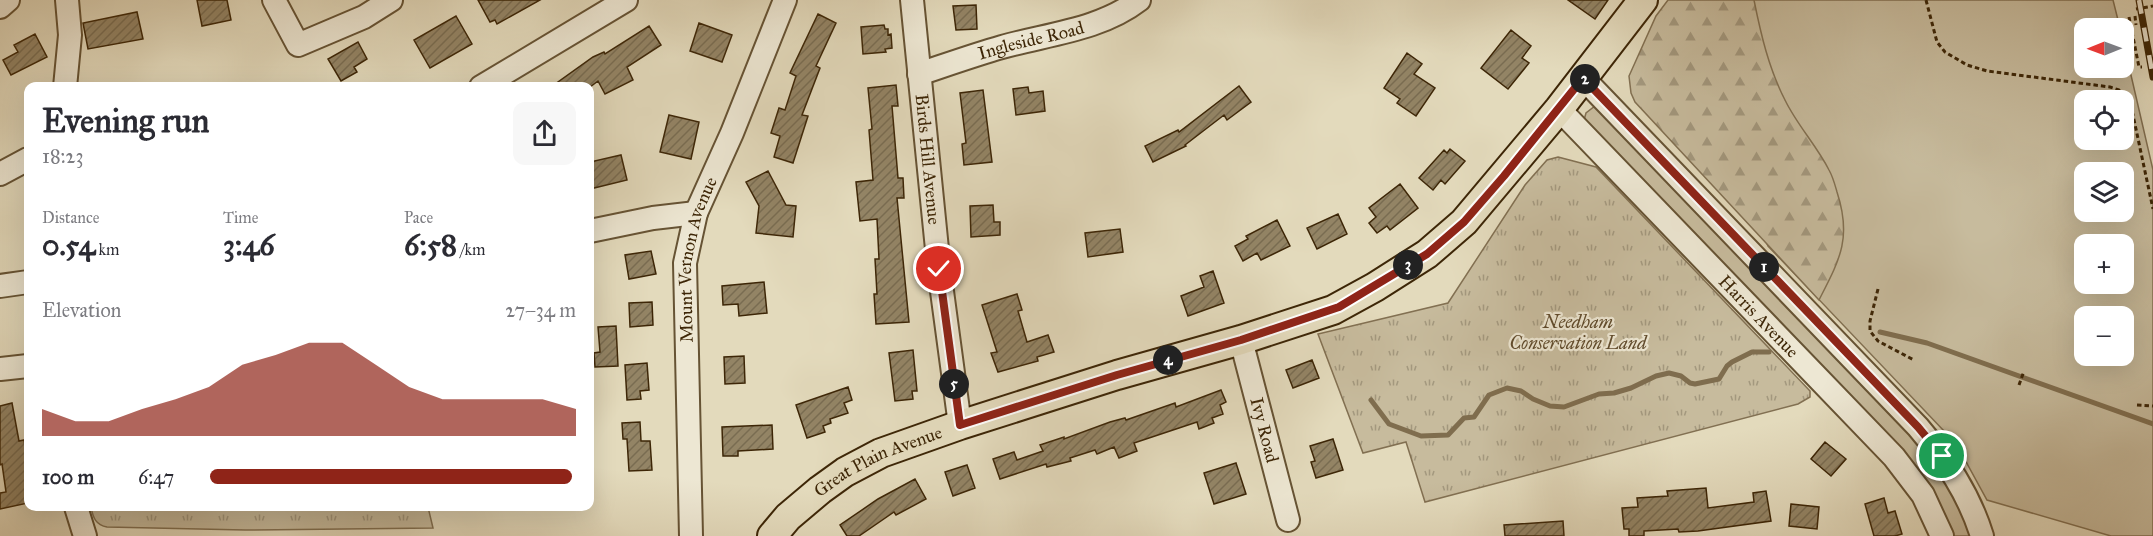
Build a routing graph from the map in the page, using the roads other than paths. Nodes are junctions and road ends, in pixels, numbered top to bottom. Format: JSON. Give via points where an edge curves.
{"nodes":[{"id":1,"x":8,"y":0,"type":"edge"},
{"id":2,"x":67,"y":0,"type":"edge"},
{"id":3,"x":274,"y":0,"type":"edge"},
{"id":4,"x":391,"y":0,"type":"edge"},
{"id":5,"x":626,"y":0,"type":"edge"},
{"id":6,"x":785,"y":0,"type":"edge"},
{"id":7,"x":912,"y":0,"type":"edge"},
{"id":8,"x":1139,"y":0,"type":"edge"},
{"id":9,"x":1643,"y":0,"type":"edge"},
{"id":10,"x":0,"y":7,"type":"edge"},
{"id":11,"x":919,"y":74,"type":"junction"},
{"id":12,"x":1583,"y":78,"type":"junction"},
{"id":13,"x":65,"y":82,"type":"edge"},
{"id":14,"x":490,"y":82,"type":"edge"},
{"id":15,"x":1558,"y":109,"type":"junction"},
{"id":16,"x":24,"y":161,"type":"edge"},
{"id":17,"x":0,"y":174,"type":"edge"},
{"id":18,"x":696,"y":213,"type":"junction"},
{"id":19,"x":594,"y":230,"type":"edge"},
{"id":20,"x":24,"y":283,"type":"edge"},
{"id":21,"x":0,"y":286,"type":"edge"},
{"id":22,"x":1241,"y":340,"type":"junction"},
{"id":23,"x":24,"y":366,"type":"edge"},
{"id":24,"x":0,"y":369,"type":"edge"},
{"id":25,"x":960,"y":425,"type":"junction"},
{"id":26,"x":77,"y":511,"type":"edge"},
{"id":27,"x":1288,"y":520,"type":"dead end"},
{"id":28,"x":85,"y":536,"type":"edge"},
{"id":29,"x":691,"y":536,"type":"edge"},
{"id":30,"x":772,"y":536,"type":"edge"},
{"id":31,"x":1942,"y":536,"type":"edge"},
{"id":32,"x":1982,"y":536,"type":"edge"}],
"edges":[{"from":1,"to":10,"type":"street"},
{"from":2,"to":13,"type":"street","via":[[70,36]]},
{"from":3,"to":4,"type":"street","via":[[298,45],[364,17]]},
{"from":5,"to":14,"type":"street"},
{"from":6,"to":18,"type":"street","name":"Mount Vernon Avenue"},
{"from":7,"to":11,"type":"street","name":"Birds Hill Avenue"},
{"from":8,"to":11,"type":"street","name":"Ingleside Road","via":[[1102,22],[1002,47]]},
{"from":9,"to":12,"type":"main road","name":"Great Plain Avenue"},
{"from":11,"to":25,"type":"street","name":"Birds Hill Avenue"},
{"from":12,"to":15,"type":"main road","name":"Great Plain Avenue"},
{"from":12,"to":32,"type":"street","name":"Harris Avenue","via":[[1923,432],[1953,472]]},
{"from":15,"to":22,"type":"main road","name":"Great Plain Avenue","via":[[1464,222],[1427,254],[1339,307]]},
{"from":15,"to":31,"type":"street","name":"Harris Avenue","via":[[1894,457],[1923,495]]},
{"from":16,"to":17,"type":"street"},
{"from":18,"to":19,"type":"street"},
{"from":18,"to":29,"type":"street","name":"Mount Vernon Avenue","via":[[686,263]]},
{"from":20,"to":21,"type":"street"},
{"from":22,"to":25,"type":"main road","name":"Great Plain Avenue"},
{"from":22,"to":27,"type":"street","name":"Ivy Road"},
{"from":23,"to":24,"type":"street"},
{"from":25,"to":30,"type":"main road","name":"Great Plain Avenue","via":[[881,453],[846,471],[808,498]]},
{"from":26,"to":28,"type":"street"}]}
